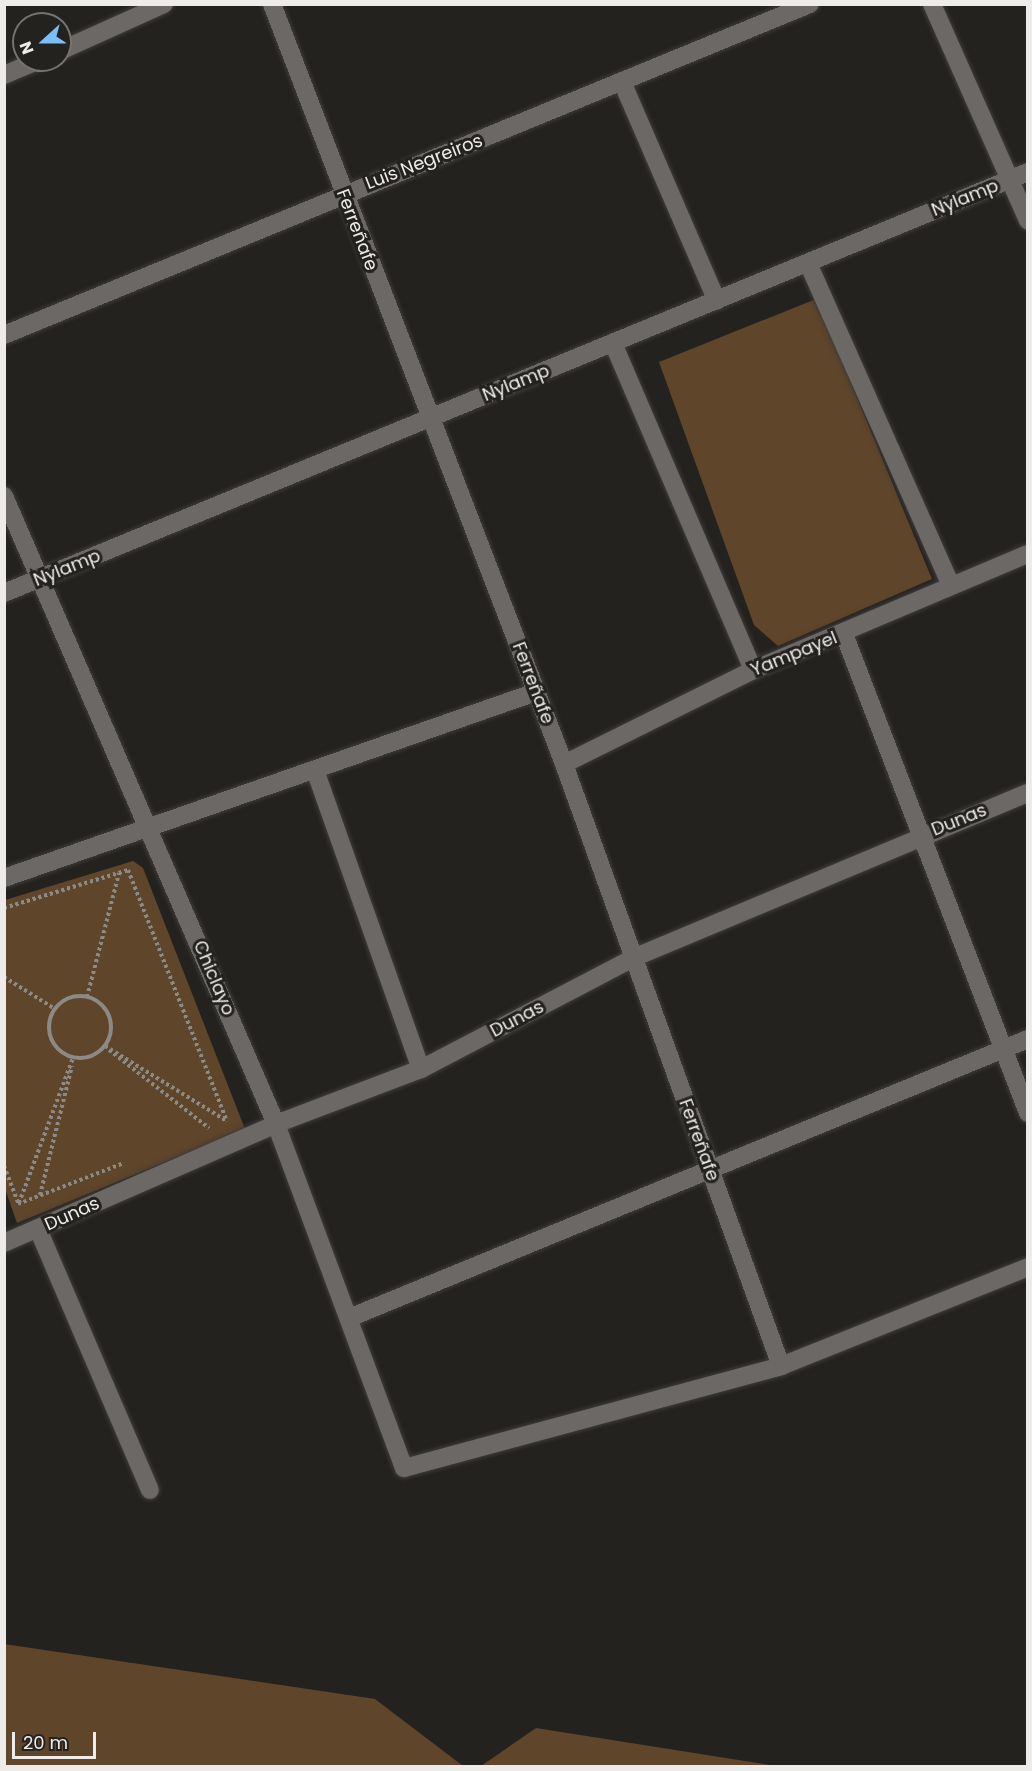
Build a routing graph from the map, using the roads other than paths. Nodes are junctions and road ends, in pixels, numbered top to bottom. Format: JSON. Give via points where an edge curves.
{"nodes":[{"id":1,"x":164,"y":4,"type":"edge"},
{"id":2,"x":272,"y":4,"type":"edge"},
{"id":3,"x":810,"y":4,"type":"edge"},
{"id":4,"x":932,"y":4,"type":"edge"},
{"id":5,"x":72,"y":46,"type":"edge"},
{"id":6,"x":623,"y":84,"type":"junction"},
{"id":7,"x":1028,"y":172,"type":"edge"},
{"id":8,"x":1009,"y":180,"type":"junction"},
{"id":9,"x":342,"y":194,"type":"junction"},
{"id":10,"x":1028,"y":221,"type":"edge"},
{"id":11,"x":808,"y":263,"type":"junction"},
{"id":12,"x":717,"y":300,"type":"junction"},
{"id":13,"x":4,"y":334,"type":"edge"},
{"id":14,"x":613,"y":343,"type":"junction"},
{"id":15,"x":429,"y":419,"type":"junction"},
{"id":16,"x":4,"y":496,"type":"edge"},
{"id":17,"x":1028,"y":554,"type":"edge"},
{"id":18,"x":41,"y":578,"type":"junction"},
{"id":19,"x":951,"y":586,"type":"junction"},
{"id":20,"x":4,"y":593,"type":"edge"},
{"id":21,"x":844,"y":634,"type":"junction"},
{"id":22,"x":753,"y":670,"type":"junction"},
{"id":23,"x":536,"y":692,"type":"junction"},
{"id":24,"x":564,"y":764,"type":"junction"},
{"id":25,"x":315,"y":770,"type":"junction"},
{"id":26,"x":1028,"y":793,"type":"edge"},
{"id":27,"x":149,"y":827,"type":"junction"},
{"id":28,"x":922,"y":835,"type":"junction"},
{"id":29,"x":4,"y":878,"type":"edge"},
{"id":30,"x":633,"y":958,"type":"junction"},
{"id":31,"x":1028,"y":1039,"type":"edge"},
{"id":32,"x":1002,"y":1050,"type":"junction"},
{"id":33,"x":422,"y":1069,"type":"junction"},
{"id":34,"x":1028,"y":1113,"type":"edge"},
{"id":35,"x":276,"y":1125,"type":"junction"},
{"id":36,"x":710,"y":1172,"type":"junction"},
{"id":37,"x":38,"y":1229,"type":"junction"},
{"id":38,"x":4,"y":1243,"type":"edge"},
{"id":39,"x":1028,"y":1267,"type":"edge"},
{"id":40,"x":349,"y":1318,"type":"junction"},
{"id":41,"x":782,"y":1365,"type":"junction"},
{"id":42,"x":150,"y":1490,"type":"dead end"}],
"edges":[{"from":1,"to":5,"type":"street"},
{"from":2,"to":9,"type":"street","name":"Ferreñafe"},
{"from":3,"to":6,"type":"street","name":"Luis Negreiros"},
{"from":4,"to":8,"type":"street"},
{"from":6,"to":9,"type":"street","name":"Luis Negreiros"},
{"from":6,"to":12,"type":"street"},
{"from":7,"to":8,"type":"street","name":"Nylamp"},
{"from":8,"to":10,"type":"street"},
{"from":8,"to":11,"type":"street","name":"Nylamp"},
{"from":9,"to":13,"type":"street","name":"Luis Negreiros"},
{"from":9,"to":15,"type":"street","name":"Ferreñafe"},
{"from":11,"to":12,"type":"street","name":"Nylamp"},
{"from":11,"to":19,"type":"street"},
{"from":12,"to":14,"type":"street","name":"Nylamp"},
{"from":14,"to":15,"type":"street","name":"Nylamp"},
{"from":14,"to":22,"type":"street"},
{"from":15,"to":18,"type":"street","name":"Nylamp"},
{"from":15,"to":23,"type":"street","name":"Ferreñafe"},
{"from":16,"to":18,"type":"street","name":"Chiclayo"},
{"from":17,"to":19,"type":"street","name":"Yampayel"},
{"from":18,"to":20,"type":"street","name":"Nylamp"},
{"from":18,"to":27,"type":"street","name":"Chiclayo"},
{"from":19,"to":21,"type":"street","name":"Yampayel"},
{"from":21,"to":22,"type":"street","name":"Yampayel"},
{"from":21,"to":28,"type":"street"},
{"from":22,"to":24,"type":"street","name":"Yampayel"},
{"from":23,"to":24,"type":"street","name":"Ferreñafe"},
{"from":23,"to":25,"type":"street"},
{"from":24,"to":30,"type":"street","name":"Ferreñafe"},
{"from":25,"to":27,"type":"street"},
{"from":25,"to":33,"type":"street"},
{"from":26,"to":28,"type":"street","name":"Dunas"},
{"from":27,"to":29,"type":"street"},
{"from":27,"to":35,"type":"street","name":"Chiclayo"},
{"from":28,"to":30,"type":"street","name":"Dunas"},
{"from":28,"to":32,"type":"street"},
{"from":30,"to":33,"type":"street","name":"Dunas"},
{"from":30,"to":36,"type":"street","name":"Ferreñafe"},
{"from":31,"to":32,"type":"street"},
{"from":32,"to":34,"type":"street"},
{"from":32,"to":36,"type":"street"},
{"from":33,"to":35,"type":"street","name":"Dunas"},
{"from":35,"to":37,"type":"street","name":"Dunas"},
{"from":35,"to":40,"type":"street","name":"Chiclayo"},
{"from":36,"to":40,"type":"street"},
{"from":36,"to":41,"type":"street","name":"Ferreñafe"},
{"from":37,"to":38,"type":"street","name":"Dunas"},
{"from":37,"to":42,"type":"street"},
{"from":39,"to":41,"type":"street"},
{"from":40,"to":41,"type":"street","name":"Chiclayo","via":[[404,1468]]}]}
